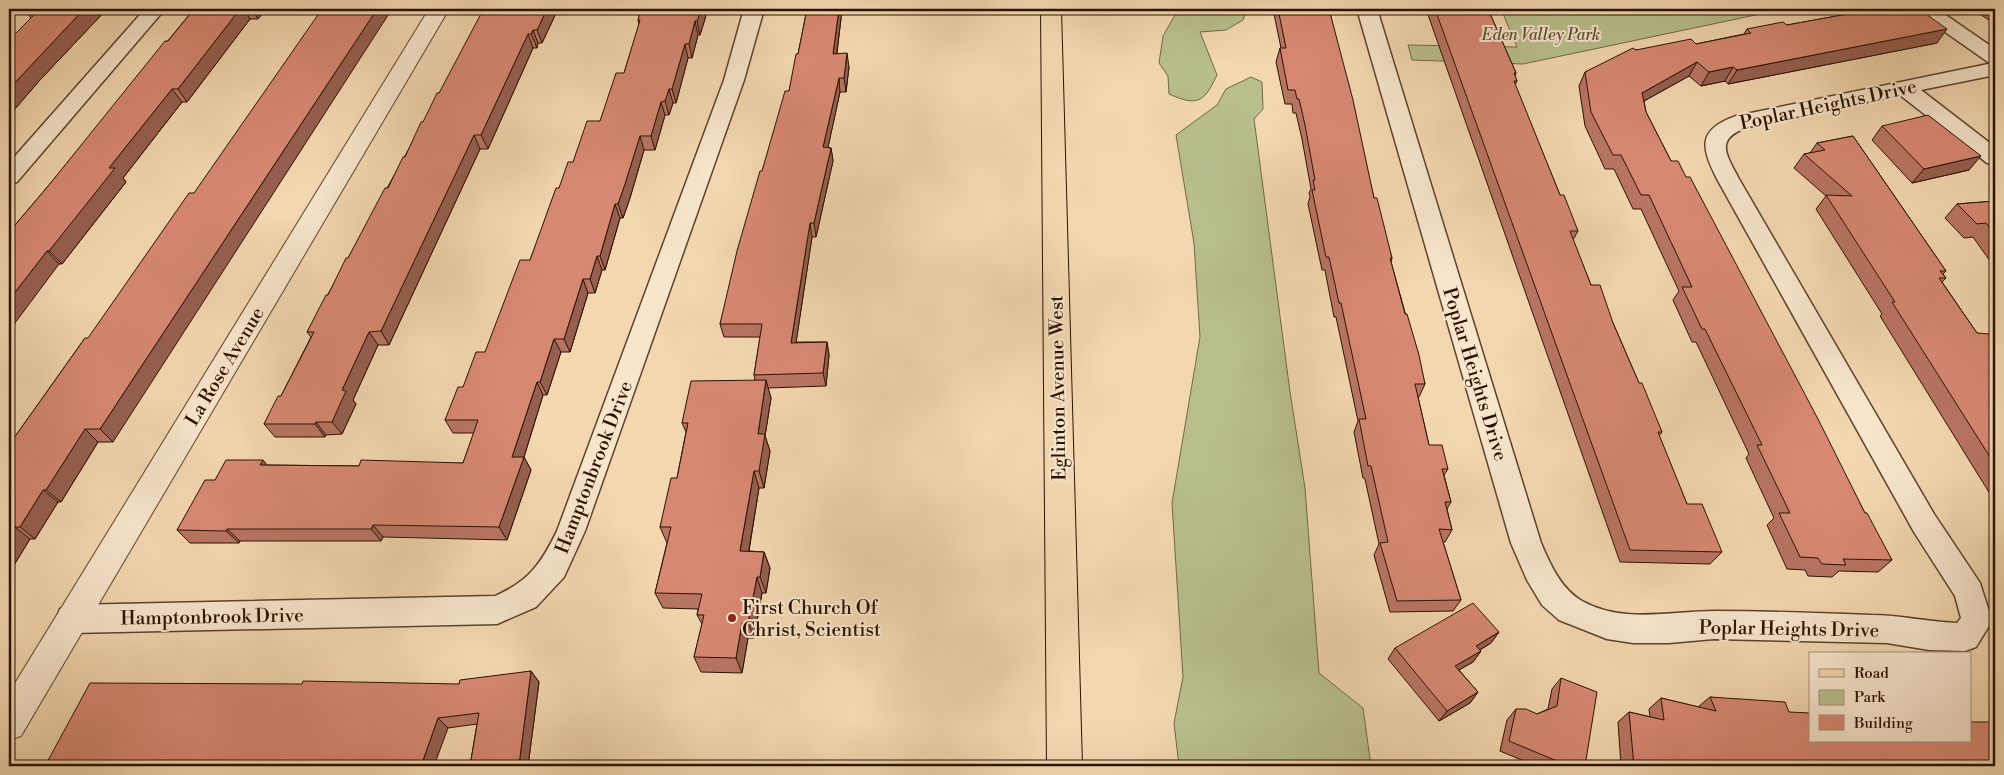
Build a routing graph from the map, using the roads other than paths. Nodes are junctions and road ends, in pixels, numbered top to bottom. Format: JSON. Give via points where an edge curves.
{"nodes":[{"id":1,"x":155,"y":9,"type":"edge"},
{"id":2,"x":439,"y":9,"type":"edge"},
{"id":3,"x":754,"y":9,"type":"edge"},
{"id":4,"x":1051,"y":9,"type":"edge"},
{"id":5,"x":1367,"y":9,"type":"edge"},
{"id":6,"x":1925,"y":9,"type":"edge"},
{"id":7,"x":1995,"y":58,"type":"edge"},
{"id":8,"x":1995,"y":69,"type":"edge"},
{"id":9,"x":1906,"y":88,"type":"junction"},
{"id":10,"x":1995,"y":158,"type":"edge"},
{"id":11,"x":9,"y":177,"type":"edge"},
{"id":12,"x":72,"y":619,"type":"junction"},
{"id":13,"x":9,"y":724,"type":"edge"},
{"id":14,"x":1065,"y":766,"type":"edge"}],
"edges":[{"from":1,"to":11,"type":"street"},
{"from":2,"to":12,"type":"street","name":"La Rose Avenue"},
{"from":3,"to":12,"type":"street","name":"Hamptonbrook Drive","via":[[734,80],[571,531],[554,568],[525,596],[497,610]]},
{"from":4,"to":14,"type":"main road","name":"Eglinton Avenue West"},
{"from":5,"to":9,"type":"street","name":"Poplar Heights Drive","via":[[1526,543],[1538,571],[1553,595],[1570,610],[1607,625],[1633,629],[1669,630],[1714,625],[1887,630],[1965,637],[1976,621],[1970,592],[1924,523],[1728,179],[1714,146],[1717,135],[1726,126]]},
{"from":6,"to":7,"type":"street"},
{"from":8,"to":9,"type":"street","name":"Poplar Heights Drive"},
{"from":9,"to":10,"type":"street"},
{"from":12,"to":13,"type":"street","name":"La Rose Avenue"}]}
